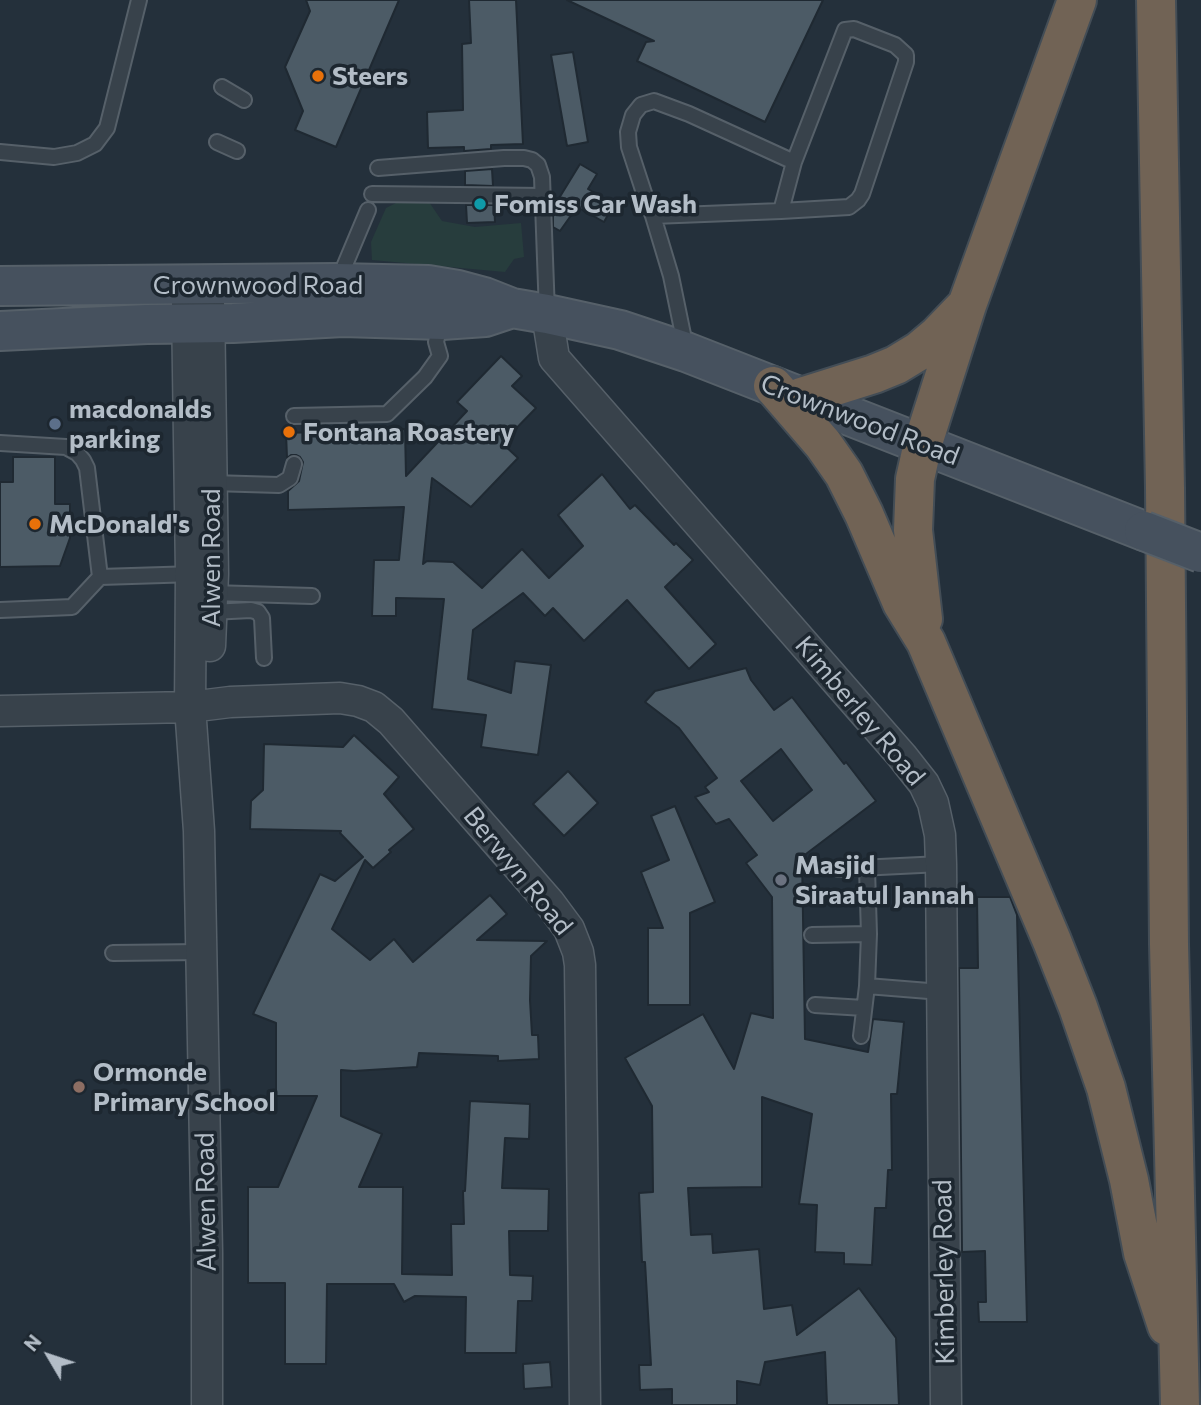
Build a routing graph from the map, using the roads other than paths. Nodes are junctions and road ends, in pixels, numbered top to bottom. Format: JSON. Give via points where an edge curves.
{"nodes":[{"id":1,"x":139,"y":0,"type":"edge"},
{"id":2,"x":1077,"y":0,"type":"edge"},
{"id":3,"x":1156,"y":0,"type":"edge"},
{"id":4,"x":222,"y":87,"type":"dead end"},
{"id":5,"x":244,"y":100,"type":"dead end"},
{"id":6,"x":217,"y":142,"type":"dead end"},
{"id":7,"x":237,"y":151,"type":"dead end"},
{"id":8,"x":0,"y":152,"type":"edge"},
{"id":9,"x":794,"y":162,"type":"junction"},
{"id":10,"x":378,"y":168,"type":"dead end"},
{"id":11,"x":372,"y":194,"type":"dead end"},
{"id":12,"x":542,"y":196,"type":"junction"},
{"id":13,"x":368,"y":209,"type":"dead end"},
{"id":14,"x":781,"y":211,"type":"junction"},
{"id":15,"x":653,"y":216,"type":"junction"},
{"id":16,"x":198,"y":284,"type":"junction"},
{"id":17,"x":337,"y":284,"type":"junction"},
{"id":18,"x":0,"y":286,"type":"edge"},
{"id":19,"x":967,"y":305,"type":"junction"},
{"id":20,"x":530,"y":311,"type":"junction"},
{"id":21,"x":442,"y":320,"type":"junction"},
{"id":22,"x":198,"y":322,"type":"junction"},
{"id":23,"x":0,"y":331,"type":"edge"},
{"id":24,"x":686,"y":352,"type":"junction"},
{"id":25,"x":787,"y":391,"type":"junction"},
{"id":26,"x":294,"y":416,"type":"dead end"},
{"id":27,"x":0,"y":443,"type":"edge"},
{"id":28,"x":923,"y":443,"type":"junction"},
{"id":29,"x":294,"y":464,"type":"dead end"},
{"id":30,"x":212,"y":482,"type":"junction"},
{"id":31,"x":1201,"y":553,"type":"edge"},
{"id":32,"x":100,"y":577,"type":"junction"},
{"id":33,"x":207,"y":588,"type":"junction"},
{"id":34,"x":312,"y":596,"type":"dead end"},
{"id":35,"x":0,"y":610,"type":"edge"},
{"id":36,"x":926,"y":642,"type":"junction"},
{"id":37,"x":264,"y":658,"type":"dead end"},
{"id":38,"x":199,"y":706,"type":"junction"},
{"id":39,"x":0,"y":711,"type":"edge"},
{"id":40,"x":941,"y":864,"type":"junction"},
{"id":41,"x":839,"y":869,"type":"dead end"},
{"id":42,"x":867,"y":869,"type":"junction"},
{"id":43,"x":869,"y":934,"type":"junction"},
{"id":44,"x":812,"y":935,"type":"dead end"},
{"id":45,"x":201,"y":952,"type":"junction"},
{"id":46,"x":113,"y":953,"type":"dead end"},
{"id":47,"x":867,"y":986,"type":"junction"},
{"id":48,"x":942,"y":992,"type":"junction"},
{"id":49,"x":816,"y":1004,"type":"dead end"},
{"id":50,"x":864,"y":1008,"type":"junction"},
{"id":51,"x":861,"y":1037,"type":"dead end"},
{"id":52,"x":1180,"y":1363,"type":"junction"},
{"id":53,"x":207,"y":1405,"type":"edge"},
{"id":54,"x":585,"y":1405,"type":"edge"},
{"id":55,"x":946,"y":1405,"type":"edge"},
{"id":56,"x":1180,"y":1405,"type":"edge"}],
"edges":[{"from":1,"to":8,"type":"lane","via":[[107,128],[94,144],[54,157]]},
{"from":2,"to":19,"type":"highway"},
{"from":3,"to":52,"type":"highway","via":[[1169,944]]},
{"from":4,"to":5,"type":"lane"},
{"from":6,"to":7,"type":"lane"},
{"from":9,"to":14,"type":"lane"},
{"from":9,"to":14,"type":"lane","via":[[845,30],[895,45],[906,55],[858,201],[849,207]]},
{"from":9,"to":15,"type":"lane","via":[[661,103],[641,105],[628,132],[629,147]]},
{"from":10,"to":12,"type":"lane","via":[[524,158],[538,165]]},
{"from":11,"to":12,"type":"lane"},
{"from":12,"to":20,"type":"lane"},
{"from":13,"to":17,"type":"lane"},
{"from":14,"to":15,"type":"lane"},
{"from":15,"to":24,"type":"lane"},
{"from":16,"to":17,"type":"main road","name":"Crownwood Road"},
{"from":16,"to":18,"type":"main road","name":"Crownwood Road"},
{"from":16,"to":22,"type":"street","name":"Alwen Road"},
{"from":17,"to":20,"type":"main road","name":"Crownwood Road","via":[[428,285]]},
{"from":19,"to":25,"type":"highway","via":[[938,335],[897,365]]},
{"from":19,"to":28,"type":"highway"},
{"from":20,"to":21,"type":"main road","name":"Crownwood Road"},
{"from":20,"to":24,"type":"main road","name":"Crownwood Road","via":[[620,330]]},
{"from":20,"to":40,"type":"street","name":"Kimberley Road","via":[[554,358],[924,784],[938,820]]},
{"from":21,"to":22,"type":"main road","name":"Crownwood Road","via":[[343,317]]},
{"from":21,"to":26,"type":"lane","via":[[436,342],[440,356],[387,414]]},
{"from":22,"to":23,"type":"main road","name":"Crownwood Road"},
{"from":22,"to":30,"type":"street","name":"Alwen Road"},
{"from":22,"to":33,"type":"street","name":"Alwen Road"},
{"from":24,"to":25,"type":"main road","name":"Crownwood Road"},
{"from":25,"to":28,"type":"main road","name":"Crownwood Road"},
{"from":25,"to":36,"type":"highway","via":[[844,474],[902,603]]},
{"from":27,"to":32,"type":"lane","via":[[66,447],[83,460]]},
{"from":28,"to":31,"type":"main road","name":"Crownwood Road","bridge":true},
{"from":28,"to":36,"type":"highway","via":[[915,479],[913,530]]},
{"from":29,"to":30,"type":"lane","via":[[290,478],[279,485]]},
{"from":30,"to":33,"type":"street","name":"Alwen Road"},
{"from":32,"to":33,"type":"lane"},
{"from":32,"to":35,"type":"lane","via":[[72,607]]},
{"from":33,"to":34,"type":"lane"},
{"from":33,"to":37,"type":"lane","via":[[258,612]]},
{"from":33,"to":38,"type":"street","name":"Alwen Road"},
{"from":33,"to":38,"type":"street","name":"Alwen Road"},
{"from":36,"to":52,"type":"highway","via":[[1078,1007],[1106,1088],[1143,1253]]},
{"from":38,"to":39,"type":"street","name":"Berwyn Road"},
{"from":38,"to":45,"type":"street","name":"Alwen Road"},
{"from":38,"to":54,"type":"street","name":"Berwyn Road","via":[[340,698],[374,708],[391,721],[569,929],[580,975]]},
{"from":40,"to":42,"type":"lane"},
{"from":40,"to":48,"type":"street","name":"Kimberley Road"},
{"from":41,"to":42,"type":"lane"},
{"from":42,"to":43,"type":"lane"},
{"from":43,"to":44,"type":"lane"},
{"from":43,"to":47,"type":"lane"},
{"from":45,"to":46,"type":"lane"},
{"from":45,"to":53,"type":"street","name":"Alwen Road"},
{"from":47,"to":48,"type":"lane"},
{"from":47,"to":50,"type":"lane"},
{"from":48,"to":55,"type":"street","name":"Kimberley Road"},
{"from":49,"to":50,"type":"lane"},
{"from":50,"to":51,"type":"lane"},
{"from":52,"to":56,"type":"highway"}]}
